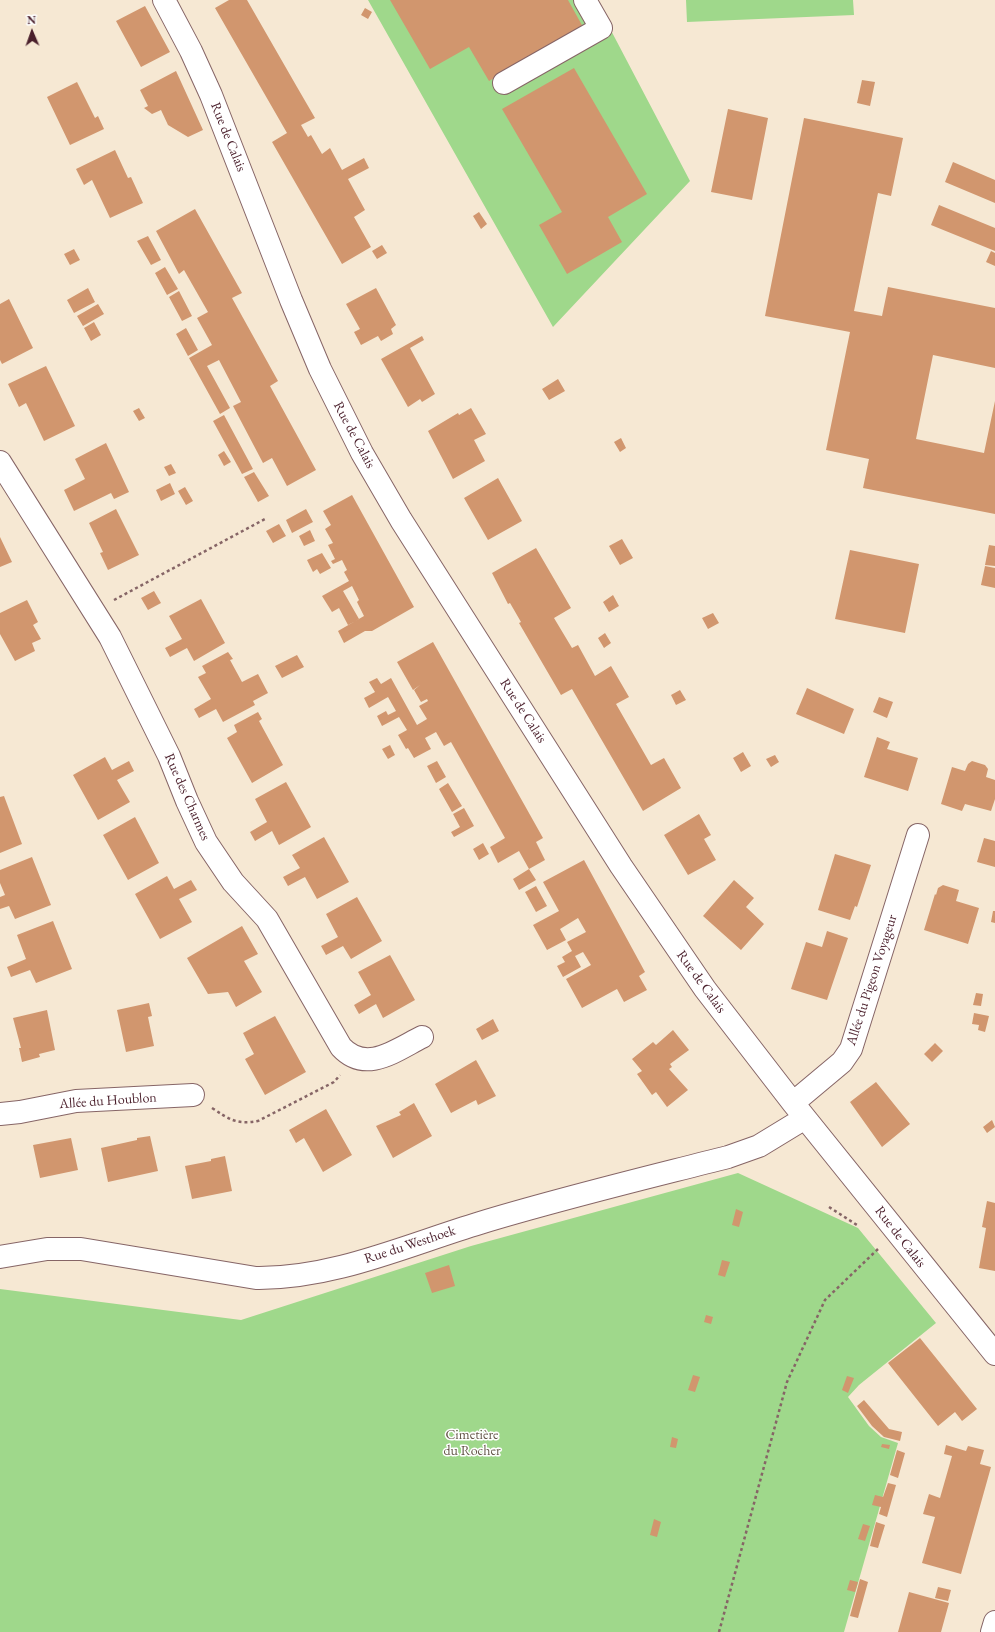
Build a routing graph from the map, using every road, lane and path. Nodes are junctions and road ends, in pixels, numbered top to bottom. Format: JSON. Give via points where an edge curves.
{"nodes":[{"id":1,"x":164,"y":0,"type":"edge"},
{"id":2,"x":585,"y":0,"type":"edge"},
{"id":3,"x":504,"y":83,"type":"dead end"},
{"id":4,"x":0,"y":462,"type":"edge"},
{"id":5,"x":265,"y":519,"type":"dead end"},
{"id":6,"x":94,"y":610,"type":"junction"},
{"id":7,"x":918,"y":835,"type":"dead end"},
{"id":8,"x":422,"y":1037,"type":"dead end"},
{"id":9,"x":353,"y":1057,"type":"junction"},
{"id":10,"x":193,"y":1096,"type":"joint"},
{"id":11,"x":799,"y":1110,"type":"junction"},
{"id":12,"x":0,"y":1114,"type":"edge"},
{"id":13,"x":830,"y":1207,"type":"dead end"},
{"id":14,"x":860,"y":1228,"type":"dead end"},
{"id":15,"x":873,"y":1244,"type":"dead end"},
{"id":16,"x":0,"y":1257,"type":"edge"},
{"id":17,"x":993,"y":1349,"type":"edge"},
{"id":18,"x":995,"y":1622,"type":"edge"},
{"id":19,"x":719,"y":1632,"type":"edge"},
{"id":20,"x":992,"y":1632,"type":"edge"}],
"edges":[{"from":1,"to":11,"type":"street","name":"Rue de Calais","via":[[211,95],[311,347],[336,402],[374,474],[645,902],[723,1013]]},
{"from":2,"to":3,"type":"street","via":[[601,28]]},
{"from":4,"to":6,"type":"street","name":"Rue des Charmes"},
{"from":5,"to":6,"type":"path"},
{"from":6,"to":9,"type":"street","name":"Rue des Charmes","via":[[169,756],[206,842],[233,882],[267,919],[336,1039]]},
{"from":7,"to":11,"type":"street","name":"Allée du Pigeon Voyageur","via":[[851,1049]]},
{"from":8,"to":9,"type":"street","via":[[381,1058],[371,1060]]},
{"from":9,"to":10,"type":"path","via":[[334,1082],[258,1121],[246,1124],[228,1119]]},
{"from":10,"to":12,"type":"street","name":"Allée du Houblon","via":[[76,1101]]},
{"from":11,"to":16,"type":"street","name":"Rue du Westhoek","via":[[759,1146],[728,1157],[503,1216],[352,1264],[311,1274],[256,1278],[81,1249],[47,1249]]},
{"from":11,"to":17,"type":"street","name":"Rue de Calais"},
{"from":13,"to":14,"type":"path"},
{"from":15,"to":19,"type":"path","via":[[878,1249],[825,1300],[787,1382]]},
{"from":18,"to":20,"type":"street"}]}
